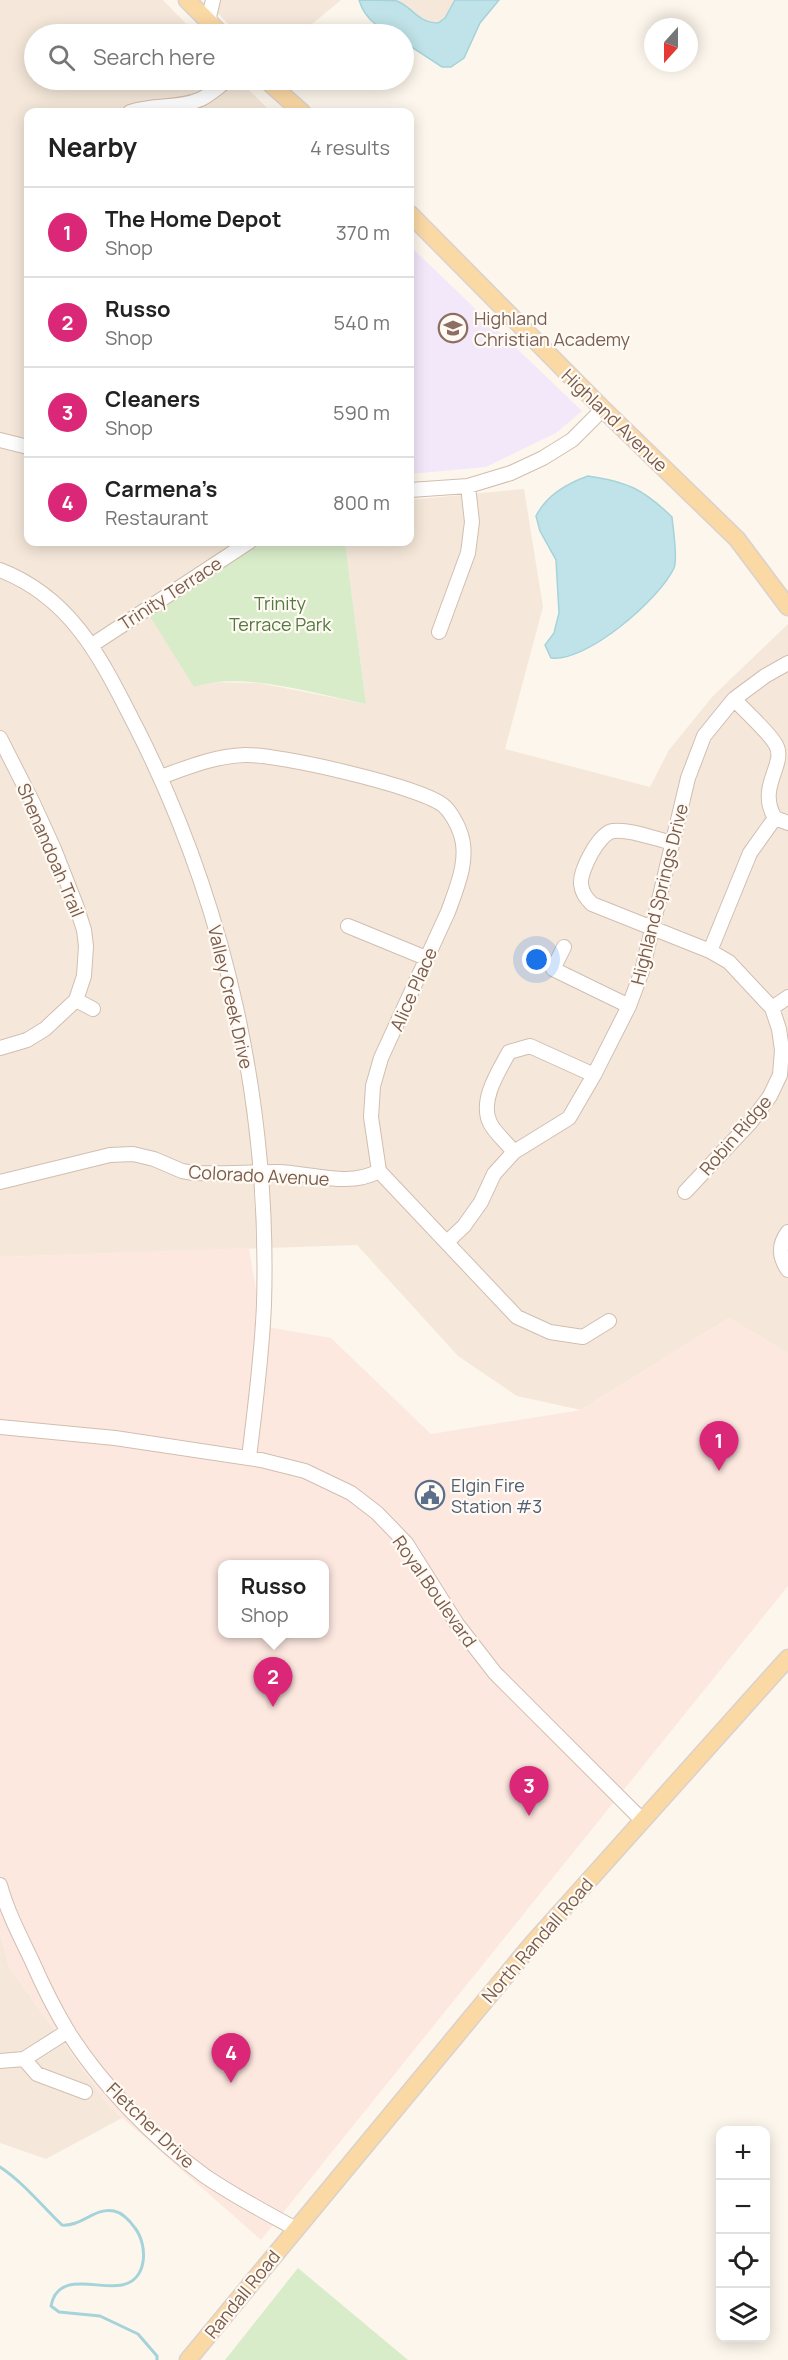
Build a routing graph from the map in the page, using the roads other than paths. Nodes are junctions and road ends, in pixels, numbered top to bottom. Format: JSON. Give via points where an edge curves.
{"nodes":[{"id":1,"x":188,"y":0,"type":"edge"},
{"id":2,"x":194,"y":0,"type":"edge"},
{"id":3,"x":199,"y":0,"type":"edge"},
{"id":4,"x":213,"y":0,"type":"edge"},
{"id":5,"x":210,"y":24,"type":"edge"},
{"id":6,"x":213,"y":24,"type":"edge"},
{"id":7,"x":215,"y":90,"type":"edge"},
{"id":8,"x":278,"y":90,"type":"edge"},
{"id":9,"x":144,"y":108,"type":"edge"},
{"id":10,"x":298,"y":108,"type":"edge"},
{"id":11,"x":414,"y":218,"type":"edge"},
{"id":12,"x":603,"y":409,"type":"junction"},
{"id":13,"x":0,"y":440,"type":"edge"},
{"id":14,"x":24,"y":446,"type":"edge"},
{"id":15,"x":468,"y":486,"type":"junction"},
{"id":16,"x":414,"y":490,"type":"edge"},
{"id":17,"x":240,"y":546,"type":"edge"},
{"id":18,"x":0,"y":570,"type":"edge"},
{"id":19,"x":788,"y":607,"type":"edge"},
{"id":20,"x":439,"y":632,"type":"dead end"},
{"id":21,"x":92,"y":645,"type":"junction"},
{"id":22,"x":788,"y":663,"type":"edge"},
{"id":23,"x":734,"y":699,"type":"junction"},
{"id":24,"x":0,"y":738,"type":"edge"},
{"id":25,"x":161,"y":777,"type":"junction"},
{"id":26,"x":781,"y":820,"type":"edge"},
{"id":27,"x":673,"y":843,"type":"junction"},
{"id":28,"x":348,"y":926,"type":"dead end"},
{"id":29,"x":652,"y":928,"type":"junction"},
{"id":30,"x":564,"y":947,"type":"dead end"},
{"id":31,"x":710,"y":951,"type":"junction"},
{"id":32,"x":426,"y":958,"type":"junction"},
{"id":33,"x":788,"y":997,"type":"edge"},
{"id":34,"x":76,"y":1000,"type":"junction"},
{"id":35,"x":629,"y":1006,"type":"junction"},
{"id":36,"x":772,"y":1008,"type":"junction"},
{"id":37,"x":93,"y":1009,"type":"dead end"},
{"id":38,"x":0,"y":1048,"type":"edge"},
{"id":39,"x":594,"y":1075,"type":"junction"},
{"id":40,"x":514,"y":1152,"type":"junction"},
{"id":41,"x":379,"y":1171,"type":"junction"},
{"id":42,"x":259,"y":1173,"type":"junction"},
{"id":43,"x":0,"y":1182,"type":"edge"},
{"id":44,"x":685,"y":1192,"type":"dead end"},
{"id":45,"x":788,"y":1232,"type":"edge"},
{"id":46,"x":447,"y":1242,"type":"junction"},
{"id":47,"x":788,"y":1270,"type":"edge"},
{"id":48,"x":609,"y":1321,"type":"dead end"},
{"id":49,"x":0,"y":1427,"type":"edge"},
{"id":50,"x":249,"y":1458,"type":"junction"},
{"id":51,"x":788,"y":1658,"type":"edge"},
{"id":52,"x":642,"y":1820,"type":"junction"},
{"id":53,"x":0,"y":1885,"type":"edge"},
{"id":54,"x":68,"y":2031,"type":"junction"},
{"id":55,"x":24,"y":2059,"type":"junction"},
{"id":56,"x":0,"y":2061,"type":"edge"},
{"id":57,"x":85,"y":2092,"type":"dead end"},
{"id":58,"x":296,"y":2229,"type":"junction"},
{"id":59,"x":188,"y":2360,"type":"edge"}],
"edges":[{"from":1,"to":5,"type":"main road"},
{"from":2,"to":3,"type":"street"},
{"from":4,"to":6,"type":"street","via":[[209,17]]},
{"from":7,"to":9,"type":"street","via":[[199,100]]},
{"from":8,"to":10,"type":"main road"},
{"from":11,"to":12,"type":"main road","name":"Highland Avenue"},
{"from":12,"to":15,"type":"street","via":[[572,440],[543,458]]},
{"from":12,"to":19,"type":"main road","name":"Highland Avenue","via":[[737,538]]},
{"from":13,"to":14,"type":"street"},
{"from":15,"to":16,"type":"street"},
{"from":15,"to":20,"type":"street","via":[[472,522],[468,553]]},
{"from":17,"to":21,"type":"street","name":"Trinity Terrace"},
{"from":18,"to":21,"type":"street","name":"Valley Creek Drive","via":[[33,586],[60,606]]},
{"from":21,"to":25,"type":"street","name":"Valley Creek Drive"},
{"from":22,"to":23,"type":"street","name":"Highland Springs Drive"},
{"from":23,"to":26,"type":"street","via":[[777,746],[778,757],[767,799]]},
{"from":23,"to":27,"type":"street","name":"Highland Springs Drive","via":[[704,736],[688,778]]},
{"from":24,"to":34,"type":"street","name":"Shenandoah Trail","via":[[33,803],[84,930],[86,961]]},
{"from":25,"to":32,"type":"street","name":"Alice Place","via":[[223,757],[267,756],[384,783],[444,806],[460,831],[464,854],[448,912]]},
{"from":25,"to":42,"type":"street","name":"Valley Creek Drive","via":[[218,932],[234,995],[252,1096]]},
{"from":26,"to":31,"type":"street","via":[[750,853]]},
{"from":27,"to":29,"type":"street","name":"Highland Springs Drive"},
{"from":27,"to":29,"type":"street","name":"Robin Ridge","via":[[610,831],[598,841],[581,877],[584,895],[592,904]]},
{"from":28,"to":32,"type":"street"},
{"from":29,"to":31,"type":"street","name":"Robin Ridge"},
{"from":29,"to":35,"type":"street","name":"Highland Springs Drive"},
{"from":30,"to":35,"type":"street","via":[[554,969]]},
{"from":31,"to":36,"type":"street","name":"Robin Ridge","via":[[729,962]]},
{"from":32,"to":41,"type":"street","name":"Alice Place","via":[[381,1058],[373,1086],[371,1117]]},
{"from":33,"to":36,"type":"street"},
{"from":34,"to":37,"type":"street"},
{"from":34,"to":38,"type":"street","name":"Shenandoah Trail","via":[[60,1017],[27,1040]]},
{"from":35,"to":39,"type":"street","name":"Highland Springs Drive"},
{"from":36,"to":44,"type":"street","name":"Robin Ridge","via":[[782,1050],[780,1075],[771,1096]]},
{"from":39,"to":40,"type":"street","name":"Highland Springs Drive","via":[[569,1118]]},
{"from":39,"to":40,"type":"street","via":[[530,1046],[509,1052],[488,1098],[487,1109],[490,1123]]},
{"from":40,"to":46,"type":"street","name":"Highland Springs Drive","via":[[494,1174],[464,1226]]},
{"from":41,"to":42,"type":"street","name":"Colorado Avenue","via":[[367,1178],[347,1180],[301,1173]]},
{"from":41,"to":46,"type":"street"},
{"from":42,"to":43,"type":"street","name":"Colorado Avenue","via":[[194,1173],[154,1159],[122,1154]]},
{"from":42,"to":50,"type":"street","name":"Valley Creek Drive","via":[[264,1303]]},
{"from":45,"to":47,"type":"street","via":[[780,1247]]},
{"from":46,"to":48,"type":"street","via":[[517,1317],[550,1332],[583,1337]]},
{"from":49,"to":50,"type":"street","name":"Royal Boulevard","via":[[115,1438]]},
{"from":50,"to":52,"type":"street","name":"Royal Boulevard","via":[[318,1476],[351,1493],[377,1513],[406,1543],[457,1624],[495,1672]]},
{"from":51,"to":52,"type":"main road","name":"North Randall Road"},
{"from":52,"to":58,"type":"main road","name":"North Randall Road","via":[[532,1944]]},
{"from":53,"to":54,"type":"street","name":"Fletcher Drive","via":[[43,1986]]},
{"from":54,"to":55,"type":"street"},
{"from":54,"to":58,"type":"street","name":"Fletcher Drive","via":[[114,2092],[185,2160],[233,2195]]},
{"from":55,"to":56,"type":"street"},
{"from":55,"to":57,"type":"street","via":[[37,2074]]},
{"from":58,"to":59,"type":"main road","name":"Randall Road"}]}
